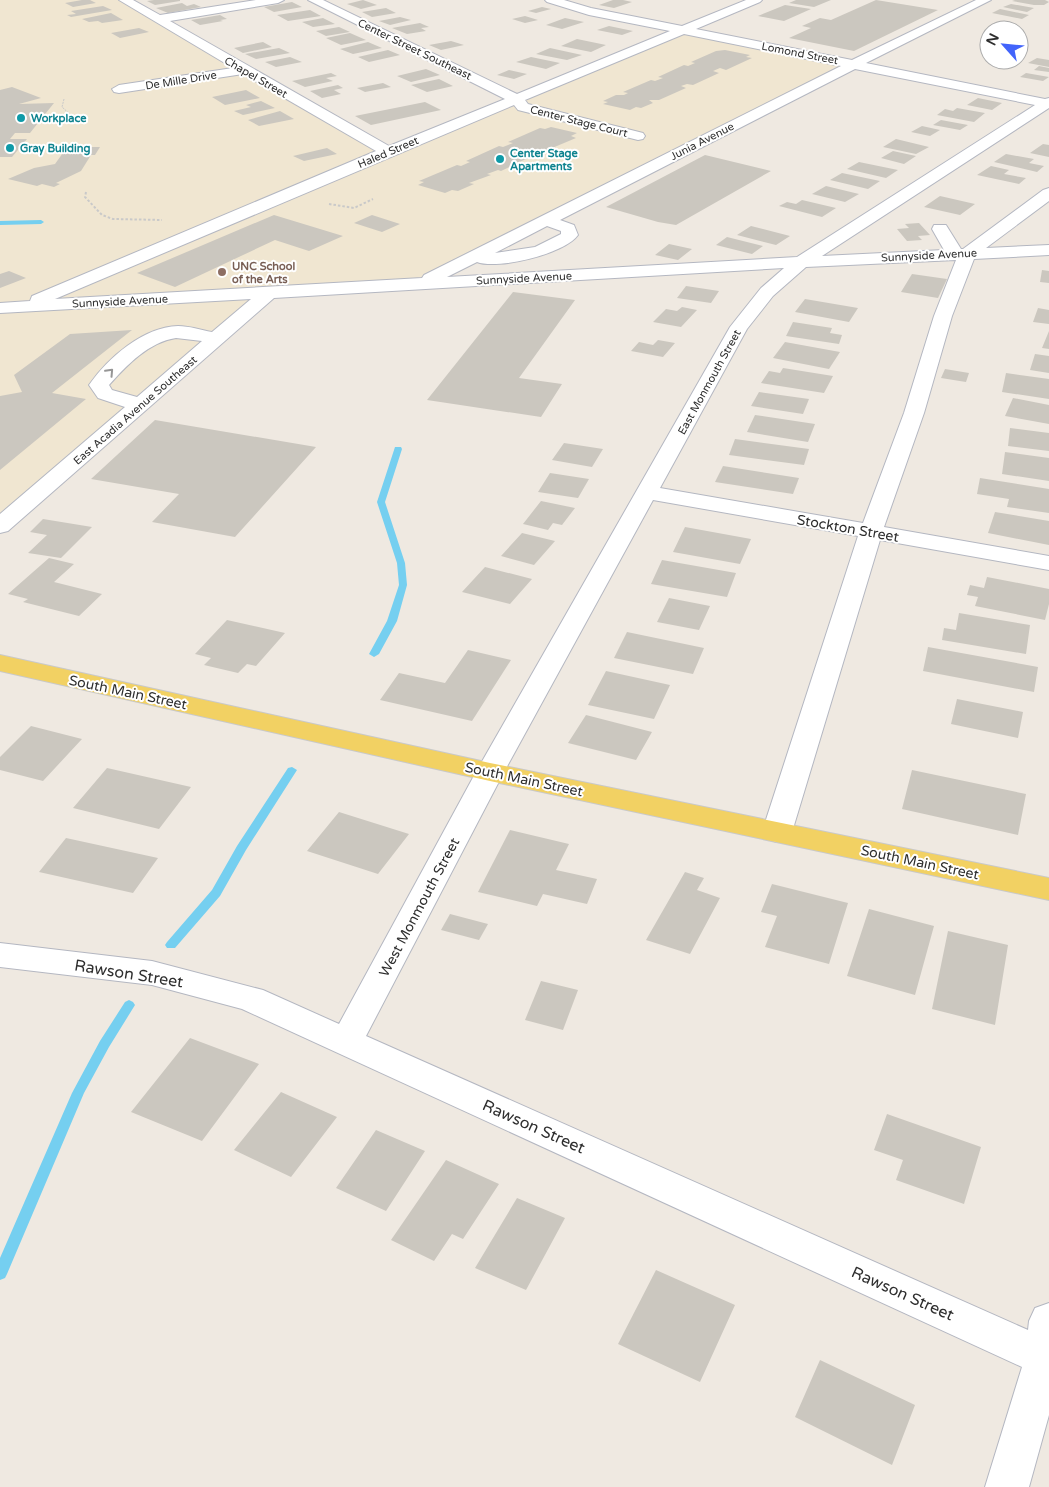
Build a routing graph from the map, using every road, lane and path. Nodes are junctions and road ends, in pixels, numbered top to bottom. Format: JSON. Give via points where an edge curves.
{"nodes":[{"id":1,"x":125,"y":0,"type":"edge"},
{"id":2,"x":278,"y":0,"type":"edge"},
{"id":3,"x":314,"y":0,"type":"edge"},
{"id":4,"x":551,"y":0,"type":"edge"},
{"id":5,"x":756,"y":0,"type":"edge"},
{"id":6,"x":984,"y":0,"type":"edge"},
{"id":7,"x":158,"y":19,"type":"junction"},
{"id":8,"x":683,"y":30,"type":"junction"},
{"id":9,"x":854,"y":64,"type":"junction"},
{"id":10,"x":243,"y":70,"type":"junction"},
{"id":11,"x":119,"y":89,"type":"dead end"},
{"id":12,"x":64,"y":99,"type":"dead end"},
{"id":13,"x":516,"y":99,"type":"junction"},
{"id":14,"x":1048,"y":103,"type":"edge"},
{"id":15,"x":72,"y":116,"type":"dead end"},
{"id":16,"x":642,"y":131,"type":"dead end"},
{"id":17,"x":388,"y":152,"type":"junction"},
{"id":18,"x":86,"y":192,"type":"dead end"},
{"id":19,"x":1049,"y":193,"type":"edge"},
{"id":20,"x":373,"y":199,"type":"dead end"},
{"id":21,"x":329,"y":204,"type":"dead end"},
{"id":22,"x":167,"y":220,"type":"dead end"},
{"id":23,"x":545,"y":220,"type":"junction"},
{"id":24,"x":563,"y":242,"type":"junction"},
{"id":25,"x":952,"y":244,"type":"junction"},
{"id":26,"x":1049,"y":250,"type":"edge"},
{"id":27,"x":466,"y":260,"type":"junction"},
{"id":28,"x":801,"y":262,"type":"junction"},
{"id":29,"x":607,"y":273,"type":"junction"},
{"id":30,"x":420,"y":284,"type":"junction"},
{"id":31,"x":269,"y":293,"type":"junction"},
{"id":32,"x":21,"y":307,"type":"junction"},
{"id":33,"x":0,"y":308,"type":"edge"},
{"id":34,"x":218,"y":339,"type":"junction"},
{"id":35,"x":141,"y":405,"type":"junction"},
{"id":36,"x":647,"y":492,"type":"junction"},
{"id":37,"x":0,"y":526,"type":"edge"},
{"id":38,"x":871,"y":532,"type":"junction"},
{"id":39,"x":1049,"y":563,"type":"edge"},
{"id":40,"x":0,"y":664,"type":"edge"},
{"id":41,"x":490,"y":772,"type":"junction"},
{"id":42,"x":777,"y":832,"type":"junction"},
{"id":43,"x":1049,"y":889,"type":"edge"},
{"id":44,"x":0,"y":955,"type":"edge"},
{"id":45,"x":347,"y":1041,"type":"junction"},
{"id":46,"x":1048,"y":1346,"type":"edge"},
{"id":47,"x":1006,"y":1487,"type":"edge"}],
"edges":[{"from":1,"to":7,"type":"street","name":"Chapel Street"},
{"from":2,"to":7,"type":"street"},
{"from":3,"to":13,"type":"street","name":"Center Street Southeast"},
{"from":4,"to":8,"type":"street","name":"Lomond Street"},
{"from":5,"to":8,"type":"street","name":"Haled Street"},
{"from":6,"to":9,"type":"street","name":"Junia Avenue"},
{"from":7,"to":10,"type":"street","name":"Chapel Street"},
{"from":8,"to":9,"type":"street","name":"Lomond Street"},
{"from":8,"to":13,"type":"street","name":"Haled Street"},
{"from":9,"to":14,"type":"street","name":"Lomond Street"},
{"from":9,"to":23,"type":"street","name":"Junia Avenue"},
{"from":10,"to":11,"type":"street","name":"De Mille Drive"},
{"from":10,"to":17,"type":"street","name":"Chapel Street"},
{"from":12,"to":15,"type":"path","via":[[62,107]]},
{"from":13,"to":16,"type":"street","name":"Center Stage Court","via":[[523,107]]},
{"from":13,"to":17,"type":"street","name":"Haled Street"},
{"from":14,"to":28,"type":"street","name":"East Monmouth Street"},
{"from":17,"to":32,"type":"street","name":"Haled Street"},
{"from":18,"to":22,"type":"path","via":[[84,197],[102,215],[113,219]]},
{"from":19,"to":25,"type":"street"},
{"from":20,"to":21,"type":"path","via":[[354,208]]},
{"from":23,"to":24,"type":"street","via":[[568,228],[570,235]]},
{"from":23,"to":27,"type":"street","name":"Junia Avenue"},
{"from":24,"to":27,"type":"street","via":[[535,253]]},
{"from":24,"to":29,"type":"street","via":[[600,263]]},
{"from":25,"to":26,"type":"street","name":"Sunnyside Avenue"},
{"from":25,"to":28,"type":"street","name":"Sunnyside Avenue","via":[[889,257]]},
{"from":25,"to":38,"type":"street","via":[[944,316],[914,413]]},
{"from":27,"to":30,"type":"street","name":"Junia Avenue"},
{"from":28,"to":29,"type":"street","name":"Sunnyside Avenue"},
{"from":28,"to":36,"type":"street","name":"East Monmouth Street","via":[[767,292],[739,327]]},
{"from":29,"to":30,"type":"street","name":"Sunnyside Avenue"},
{"from":30,"to":31,"type":"street","name":"Sunnyside Avenue"},
{"from":31,"to":32,"type":"street","name":"Sunnyside Avenue"},
{"from":31,"to":34,"type":"street","name":"East Acadia Avenue Southeast"},
{"from":32,"to":33,"type":"street","name":"Sunnyside Avenue"},
{"from":34,"to":35,"type":"street","name":"East Acadia Avenue Southeast"},
{"from":35,"to":34,"type":"street","one_way":true,"via":[[106,394],[99,385],[126,356],[158,336],[176,332]]},
{"from":35,"to":37,"type":"street","name":"East Acadia Avenue Southeast"},
{"from":36,"to":38,"type":"street","name":"Stockton Street"},
{"from":36,"to":41,"type":"street","name":"East Monmouth Street"},
{"from":38,"to":39,"type":"street","name":"Stockton Street"},
{"from":38,"to":42,"type":"street"},
{"from":40,"to":41,"type":"main road","name":"South Main Street"},
{"from":41,"to":42,"type":"main road","name":"South Main Street"},
{"from":41,"to":45,"type":"street","name":"West Monmouth Street"},
{"from":42,"to":43,"type":"main road","name":"South Main Street"},
{"from":44,"to":45,"type":"street","name":"Rawson Street","via":[[152,973],[251,999]]},
{"from":45,"to":46,"type":"street","name":"Rawson Street"},
{"from":46,"to":47,"type":"street"}]}
